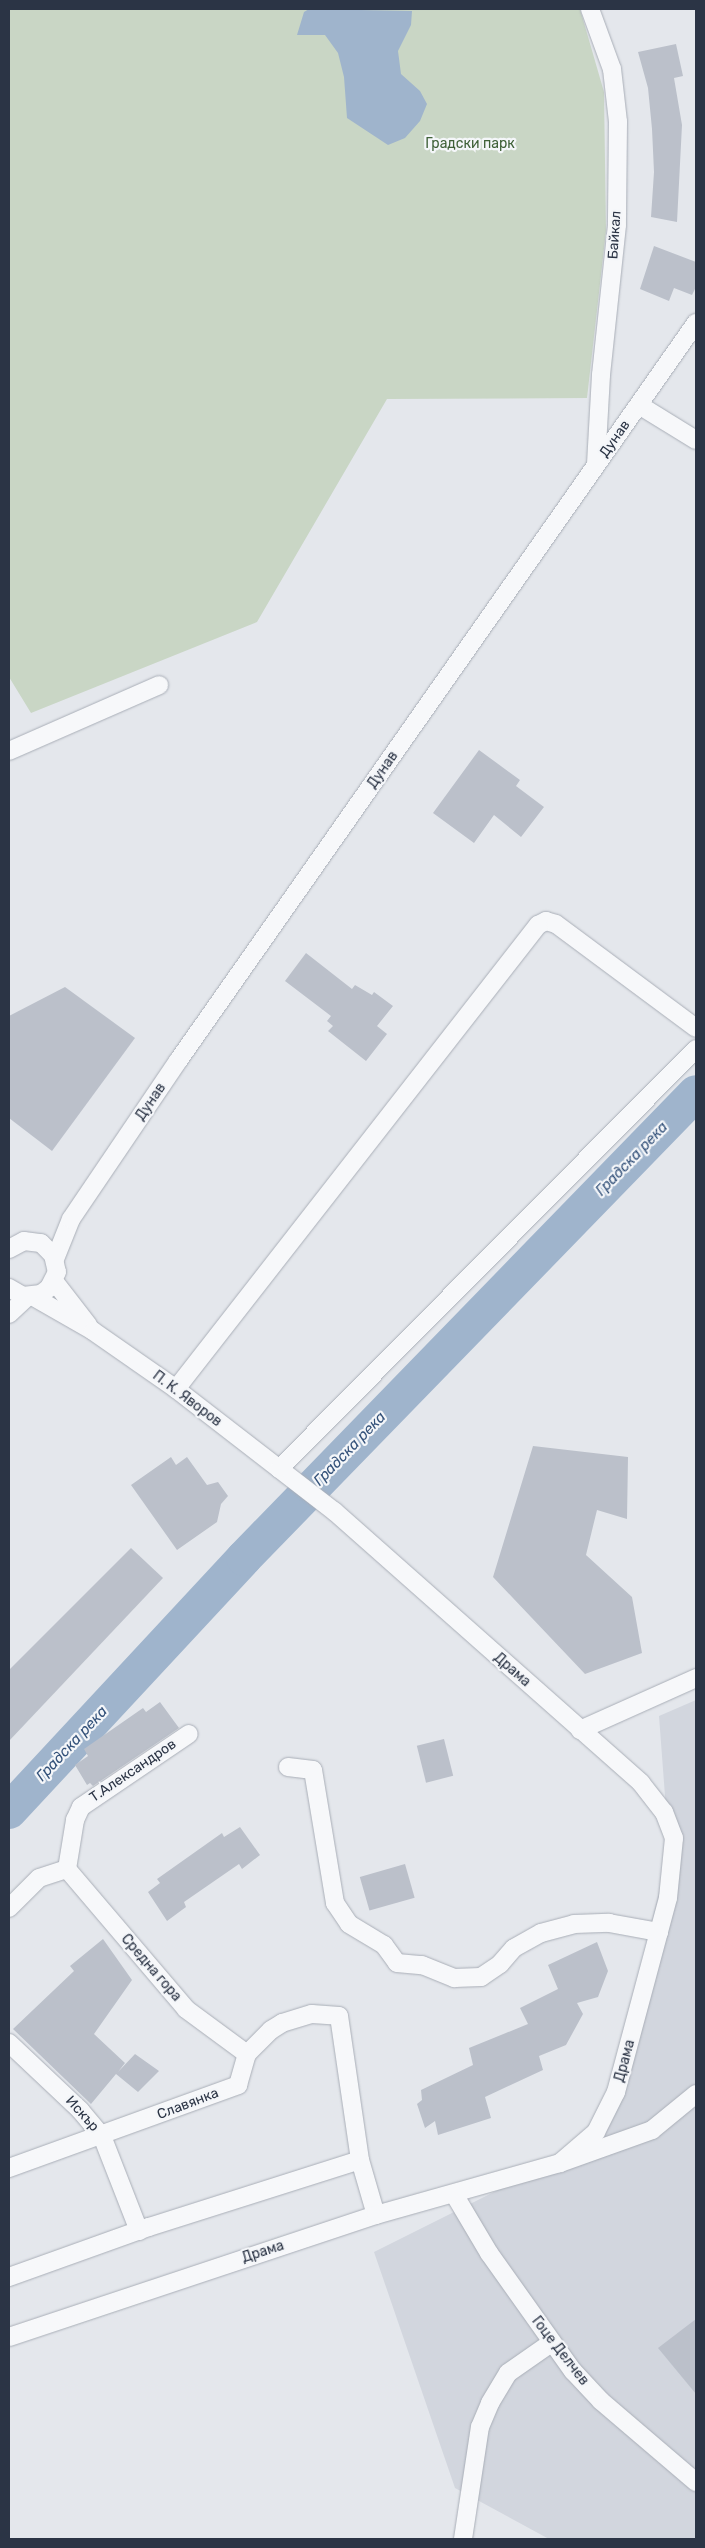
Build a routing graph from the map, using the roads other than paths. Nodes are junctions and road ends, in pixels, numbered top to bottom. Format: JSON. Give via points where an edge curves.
{"nodes":[{"id":1,"x":590,"y":9,"type":"edge"},
{"id":2,"x":696,"y":323,"type":"edge"},
{"id":3,"x":639,"y":405,"type":"junction"},
{"id":4,"x":696,"y":440,"type":"edge"},
{"id":5,"x":596,"y":466,"type":"junction"},
{"id":6,"x":159,"y":685,"type":"dead end"},
{"id":7,"x":9,"y":751,"type":"edge"},
{"id":8,"x":696,"y":1028,"type":"edge"},
{"id":9,"x":696,"y":1049,"type":"edge"},
{"id":10,"x":71,"y":1219,"type":"junction"},
{"id":11,"x":13,"y":1241,"type":"edge"},
{"id":12,"x":40,"y":1243,"type":"junction"},
{"id":13,"x":55,"y":1259,"type":"junction"},
{"id":14,"x":54,"y":1281,"type":"junction"},
{"id":15,"x":9,"y":1288,"type":"edge"},
{"id":16,"x":30,"y":1296,"type":"junction"},
{"id":17,"x":9,"y":1314,"type":"edge"},
{"id":18,"x":93,"y":1331,"type":"junction"},
{"id":19,"x":176,"y":1389,"type":"junction"},
{"id":20,"x":279,"y":1469,"type":"junction"},
{"id":21,"x":334,"y":1511,"type":"joint"},
{"id":22,"x":696,"y":1678,"type":"edge"},
{"id":23,"x":580,"y":1730,"type":"junction"},
{"id":24,"x":189,"y":1734,"type":"dead end"},
{"id":25,"x":288,"y":1767,"type":"dead end"},
{"id":26,"x":67,"y":1869,"type":"junction"},
{"id":27,"x":9,"y":1908,"type":"edge"},
{"id":28,"x":659,"y":1932,"type":"junction"},
{"id":29,"x":9,"y":2044,"type":"edge"},
{"id":30,"x":247,"y":2054,"type":"junction"},
{"id":31,"x":696,"y":2094,"type":"edge"},
{"id":32,"x":102,"y":2136,"type":"junction"},
{"id":33,"x":360,"y":2160,"type":"junction"},
{"id":34,"x":560,"y":2163,"type":"junction"},
{"id":35,"x":9,"y":2168,"type":"edge"},
{"id":36,"x":454,"y":2194,"type":"junction"},
{"id":37,"x":376,"y":2215,"type":"junction"},
{"id":38,"x":139,"y":2231,"type":"junction"},
{"id":39,"x":9,"y":2277,"type":"edge"},
{"id":40,"x":9,"y":2338,"type":"edge"},
{"id":41,"x":551,"y":2343,"type":"junction"},
{"id":42,"x":696,"y":2482,"type":"edge"},
{"id":43,"x":463,"y":2539,"type":"edge"}],
"edges":[{"from":1,"to":5,"type":"street","name":"Байкал","via":[[612,69],[618,122],[617,226],[601,375]]},
{"from":2,"to":3,"type":"street","name":"Дунав"},
{"from":3,"to":4,"type":"street"},
{"from":3,"to":5,"type":"street","name":"Дунав"},
{"from":5,"to":10,"type":"street","name":"Дунав","via":[[178,1061]]},
{"from":6,"to":7,"type":"street"},
{"from":8,"to":19,"type":"street","via":[[556,924],[546,921],[538,925]]},
{"from":9,"to":20,"type":"street"},
{"from":10,"to":12,"type":"street","name":"Дунав"},
{"from":10,"to":13,"type":"street","name":"Дунав"},
{"from":11,"to":12,"type":"street"},
{"from":12,"to":13,"type":"street"},
{"from":13,"to":14,"type":"street","name":"Дунав"},
{"from":14,"to":16,"type":"street","via":[[49,1288]]},
{"from":14,"to":18,"type":"street","name":"П. К. Яворов"},
{"from":15,"to":16,"type":"street","name":"П. К. Яворов"},
{"from":16,"to":17,"type":"street"},
{"from":16,"to":18,"type":"street","name":"П. К. Яворов"},
{"from":18,"to":19,"type":"street","name":"П. К. Яворов"},
{"from":19,"to":20,"type":"street","name":"П. К. Яворов"},
{"from":20,"to":21,"type":"street","name":"П. К. Яворов"},
{"from":21,"to":23,"type":"street","name":"Драма"},
{"from":22,"to":23,"type":"street"},
{"from":23,"to":28,"type":"street","name":"Драма","via":[[641,1783],[664,1812],[674,1838],[668,1898]]},
{"from":24,"to":26,"type":"street","name":"Т.Александров","via":[[81,1807],[75,1820]]},
{"from":25,"to":28,"type":"street","via":[[313,1770],[335,1904],[349,1924],[384,1945],[397,1963],[422,1965],[454,1978],[481,1977],[500,1964],[514,1948],[542,1933],[574,1924],[609,1923]]},
{"from":26,"to":27,"type":"street","via":[[39,1878]]},
{"from":26,"to":30,"type":"street","name":"Средна гора","via":[[186,2009]]},
{"from":28,"to":34,"type":"street","name":"Драма","via":[[616,2092],[596,2132]]},
{"from":29,"to":32,"type":"street","name":"Искър","via":[[80,2110]]},
{"from":30,"to":32,"type":"street","name":"Славянка","via":[[238,2085]]},
{"from":30,"to":33,"type":"street","name":"Славянка","via":[[258,2040],[282,2023],[312,2014],[339,2016]]},
{"from":31,"to":34,"type":"street","via":[[652,2130]]},
{"from":32,"to":35,"type":"street","name":"Славянка"},
{"from":32,"to":38,"type":"street","name":"Искър"},
{"from":33,"to":37,"type":"street"},
{"from":33,"to":38,"type":"street"},
{"from":34,"to":36,"type":"street","name":"Драма"},
{"from":36,"to":37,"type":"street","name":"Драма"},
{"from":36,"to":41,"type":"street","name":"Гоце Делчев","via":[[489,2253]]},
{"from":37,"to":40,"type":"street","name":"Драма"},
{"from":38,"to":39,"type":"street"},
{"from":41,"to":42,"type":"street","name":"Гоце Делчев","via":[[600,2401]]},
{"from":41,"to":43,"type":"street","via":[[508,2373],[490,2403],[480,2427]]}]}
